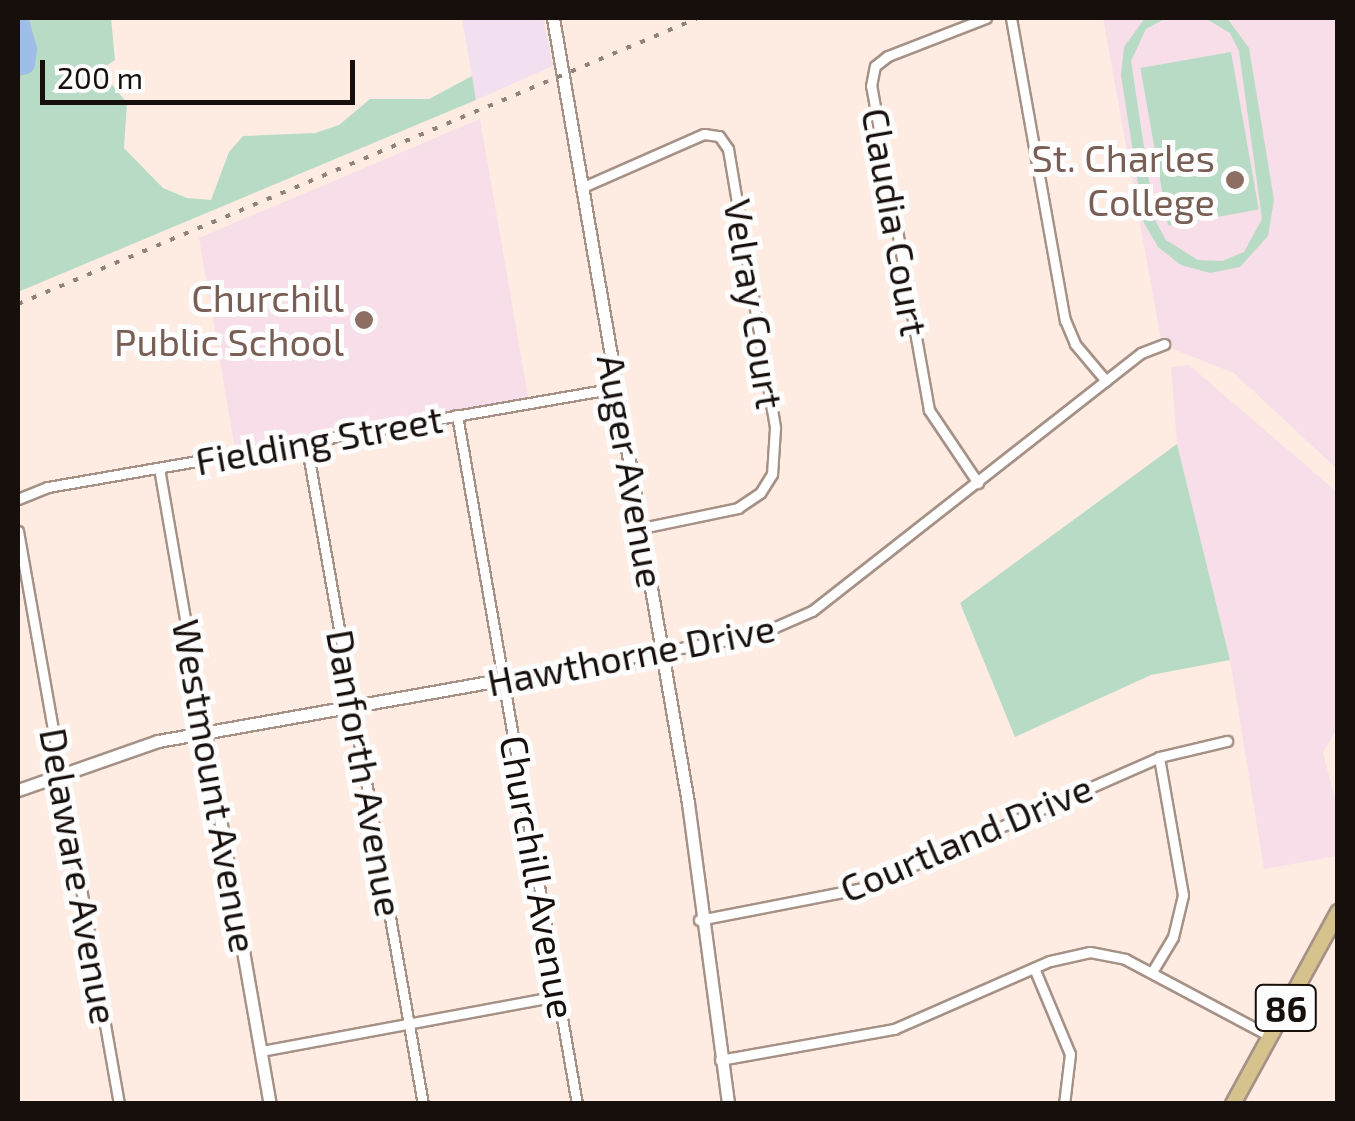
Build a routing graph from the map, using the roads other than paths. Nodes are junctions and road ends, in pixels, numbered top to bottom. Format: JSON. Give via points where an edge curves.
{"nodes":[{"id":1,"x":553,"y":18,"type":"edge"},
{"id":2,"x":986,"y":18,"type":"edge"},
{"id":3,"x":1010,"y":18,"type":"edge"},
{"id":4,"x":582,"y":186,"type":"junction"},
{"id":5,"x":1164,"y":344,"type":"dead end"},
{"id":6,"x":1106,"y":381,"type":"junction"},
{"id":7,"x":616,"y":388,"type":"junction"},
{"id":8,"x":457,"y":415,"type":"junction"},
{"id":9,"x":306,"y":442,"type":"junction"},
{"id":10,"x":160,"y":468,"type":"junction"},
{"id":11,"x":978,"y":483,"type":"junction"},
{"id":12,"x":20,"y":496,"type":"edge"},
{"id":13,"x":642,"y":528,"type":"junction"},
{"id":14,"x":18,"y":531,"type":"edge"},
{"id":15,"x":663,"y":651,"type":"junction"},
{"id":16,"x":504,"y":682,"type":"junction"},
{"id":17,"x":353,"y":709,"type":"junction"},
{"id":18,"x":205,"y":734,"type":"junction"},
{"id":19,"x":1227,"y":741,"type":"dead end"},
{"id":20,"x":1159,"y":756,"type":"junction"},
{"id":21,"x":61,"y":772,"type":"junction"},
{"id":22,"x":18,"y":790,"type":"edge"},
{"id":23,"x":1338,"y":912,"type":"edge"},
{"id":24,"x":700,"y":920,"type":"junction"},
{"id":25,"x":1331,"y":939,"type":"edge"},
{"id":26,"x":1034,"y":968,"type":"junction"},
{"id":27,"x":1152,"y":972,"type":"junction"},
{"id":28,"x":558,"y":996,"type":"junction"},
{"id":29,"x":409,"y":1024,"type":"junction"},
{"id":30,"x":1270,"y":1036,"type":"junction"},
{"id":31,"x":261,"y":1050,"type":"junction"},
{"id":32,"x":720,"y":1060,"type":"junction"},
{"id":33,"x":119,"y":1104,"type":"edge"},
{"id":34,"x":270,"y":1104,"type":"edge"},
{"id":35,"x":424,"y":1104,"type":"edge"},
{"id":36,"x":577,"y":1104,"type":"edge"},
{"id":37,"x":728,"y":1104,"type":"edge"},
{"id":38,"x":1064,"y":1104,"type":"edge"},
{"id":39,"x":1233,"y":1104,"type":"edge"}],
"edges":[{"from":1,"to":4,"type":"street","name":"Auger Avenue"},
{"from":2,"to":11,"type":"street","name":"Claudia Court","via":[[888,56],[875,66],[871,86],[926,400],[941,436]]},
{"from":3,"to":6,"type":"street","via":[[1065,320],[1075,344]]},
{"from":4,"to":7,"type":"street","name":"Auger Avenue"},
{"from":4,"to":13,"type":"street","name":"Velray Court","via":[[704,134],[719,136],[728,149],[775,428],[772,474],[738,508]]},
{"from":5,"to":6,"type":"street","name":"Hawthorne Drive"},
{"from":6,"to":11,"type":"street","name":"Hawthorne Drive"},
{"from":7,"to":8,"type":"street","name":"Fielding Street"},
{"from":7,"to":13,"type":"street","name":"Auger Avenue"},
{"from":8,"to":9,"type":"street","name":"Fielding Street"},
{"from":8,"to":16,"type":"street","name":"Churchill Avenue"},
{"from":9,"to":10,"type":"street","name":"Fielding Street"},
{"from":9,"to":17,"type":"street","name":"Danforth Avenue"},
{"from":10,"to":12,"type":"street","name":"Fielding Street"},
{"from":10,"to":18,"type":"street","name":"Westmount Avenue"},
{"from":11,"to":15,"type":"street","name":"Hawthorne Drive","via":[[792,622]]},
{"from":13,"to":15,"type":"street","name":"Auger Avenue"},
{"from":14,"to":21,"type":"street","name":"Delaware Avenue"},
{"from":15,"to":16,"type":"street","name":"Hawthorne Drive"},
{"from":15,"to":24,"type":"street","name":"Auger Avenue"},
{"from":16,"to":17,"type":"street","name":"Hawthorne Drive"},
{"from":16,"to":28,"type":"street","name":"Churchill Avenue"},
{"from":17,"to":18,"type":"street","name":"Hawthorne Drive"},
{"from":17,"to":29,"type":"street","name":"Danforth Avenue"},
{"from":18,"to":21,"type":"street","name":"Hawthorne Drive","via":[[120,750]]},
{"from":18,"to":31,"type":"street","name":"Westmount Avenue"},
{"from":19,"to":20,"type":"street","name":"Courtland Drive"},
{"from":20,"to":24,"type":"street","name":"Courtland Drive","via":[[860,889]]},
{"from":20,"to":27,"type":"street","via":[[1183,895],[1173,937]]},
{"from":21,"to":22,"type":"street","name":"Hawthorne Drive"},
{"from":21,"to":33,"type":"street","name":"Delaware Avenue"},
{"from":23,"to":25,"type":"main road","number":"86"},
{"from":24,"to":32,"type":"street","name":"Auger Avenue"},
{"from":25,"to":30,"type":"main road","number":"86"},
{"from":26,"to":27,"type":"street","via":[[1090,952]]},
{"from":26,"to":32,"type":"street","via":[[894,1029]]},
{"from":26,"to":38,"type":"street","via":[[1070,1054]]},
{"from":27,"to":30,"type":"street"},
{"from":28,"to":29,"type":"street"},
{"from":28,"to":36,"type":"street","name":"Churchill Avenue"},
{"from":29,"to":31,"type":"street"},
{"from":29,"to":35,"type":"street","name":"Danforth Avenue"},
{"from":30,"to":39,"type":"main road","number":"86"},
{"from":31,"to":34,"type":"street","name":"Westmount Avenue"},
{"from":32,"to":37,"type":"street","name":"Auger Avenue"}]}
